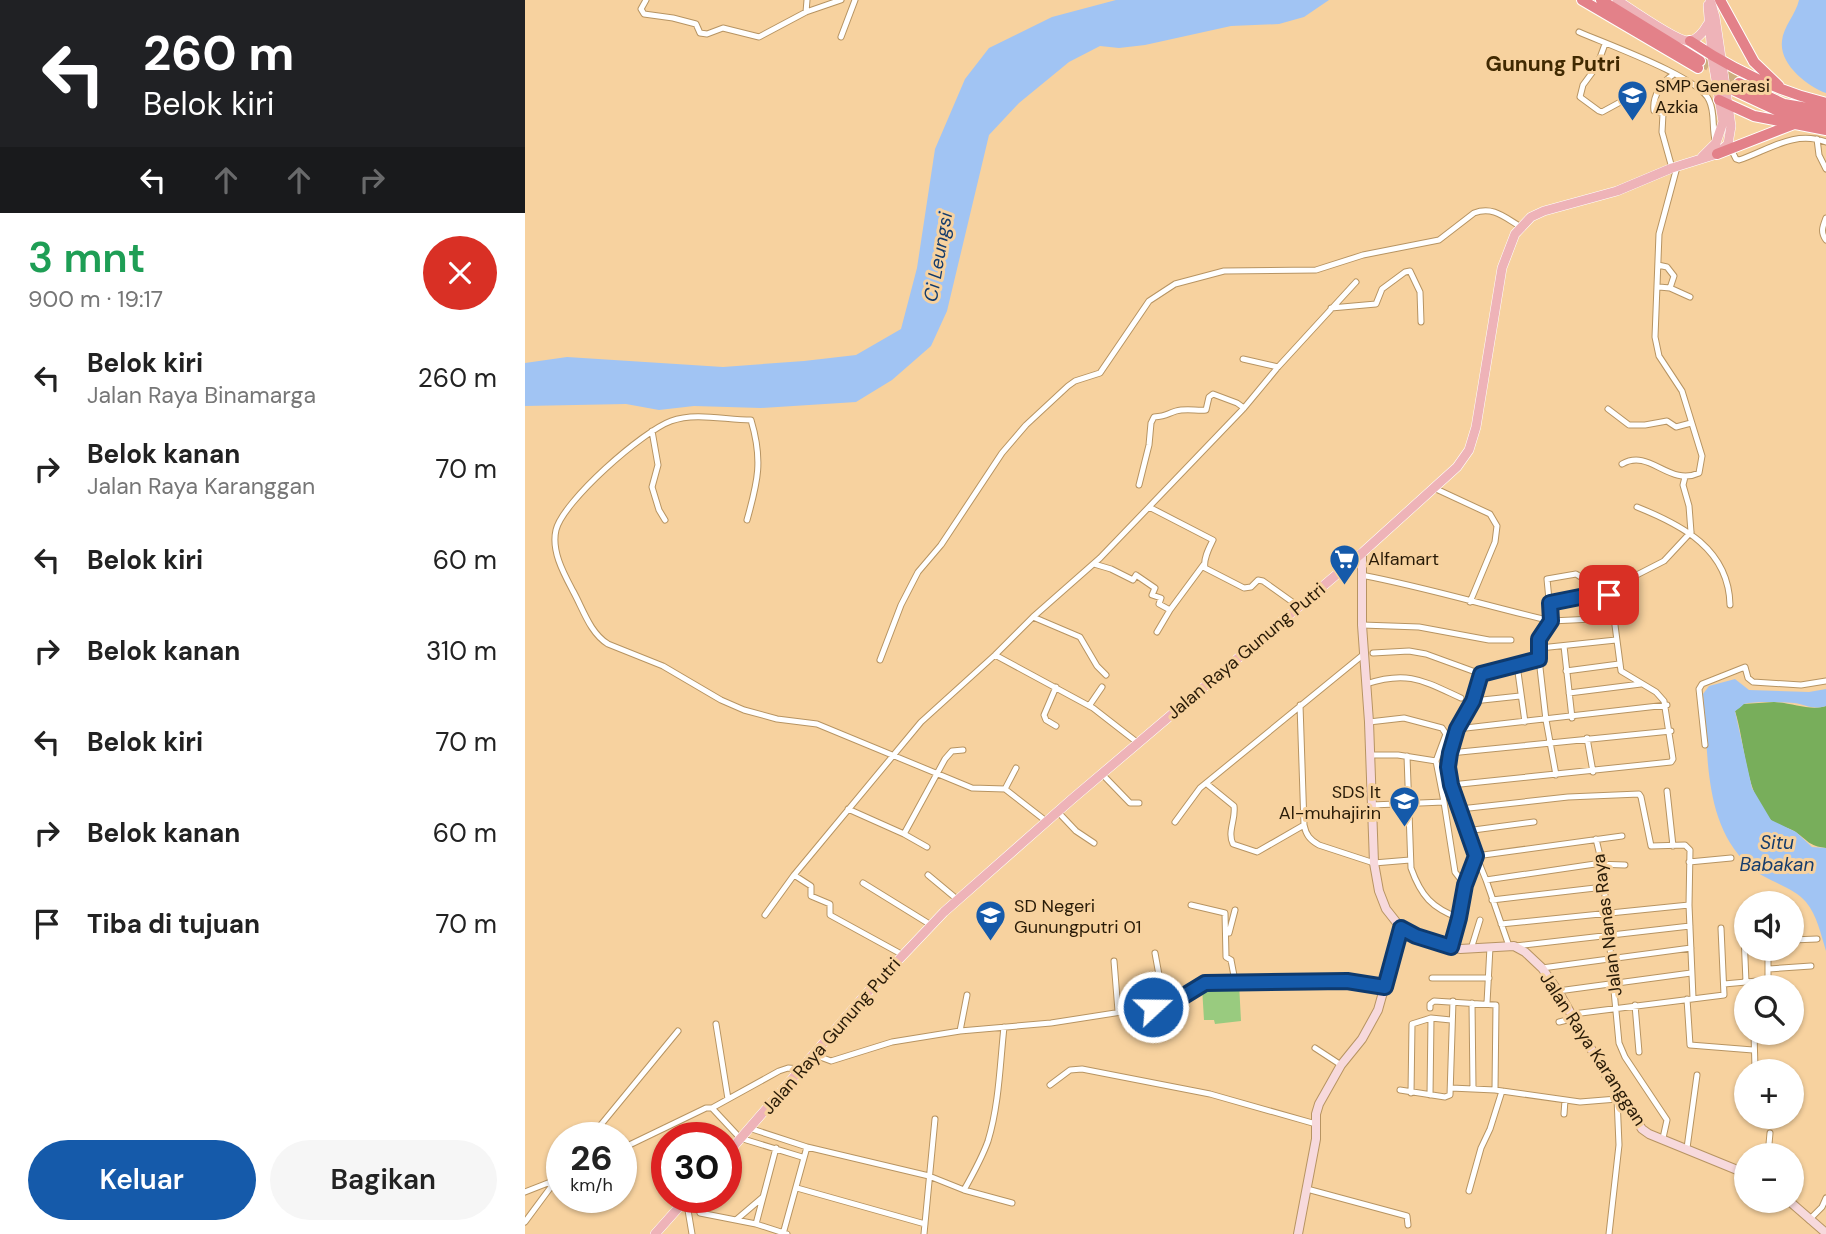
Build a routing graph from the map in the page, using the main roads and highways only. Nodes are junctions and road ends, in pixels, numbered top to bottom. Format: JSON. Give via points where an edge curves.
{"nodes":[{"id":1,"x":1582,"y":0,"type":"edge"},
{"id":2,"x":1601,"y":0,"type":"edge"},
{"id":3,"x":1617,"y":0,"type":"edge"},
{"id":4,"x":1710,"y":0,"type":"edge"},
{"id":5,"x":1720,"y":0,"type":"edge"},
{"id":6,"x":1709,"y":23,"type":"junction"},
{"id":7,"x":1691,"y":41,"type":"junction"},
{"id":8,"x":1716,"y":58,"type":"junction"},
{"id":9,"x":1796,"y":96,"type":"junction"},
{"id":10,"x":1723,"y":102,"type":"junction"},
{"id":11,"x":1826,"y":103,"type":"edge"},
{"id":12,"x":1826,"y":111,"type":"edge"},
{"id":13,"x":1826,"y":121,"type":"edge"},
{"id":14,"x":1794,"y":124,"type":"junction"},
{"id":15,"x":1826,"y":130,"type":"edge"},
{"id":16,"x":1717,"y":149,"type":"junction"},
{"id":17,"x":742,"y":1136,"type":"edge"},
{"id":18,"x":679,"y":1213,"type":"edge"},
{"id":19,"x":658,"y":1232,"type":"edge"}],
"edges":[{"from":1,"to":2,"type":"highway","via":[[1699,64]]},
{"from":3,"to":7,"type":"main road","via":[[1681,40]]},
{"from":4,"to":6,"type":"main road"},
{"from":4,"to":8,"type":"main road"},
{"from":5,"to":9,"type":"highway","via":[[1754,62]]},
{"from":6,"to":7,"type":"main road"},
{"from":6,"to":8,"type":"main road"},
{"from":7,"to":8,"type":"highway"},
{"from":8,"to":9,"type":"highway"},
{"from":8,"to":10,"type":"main road"},
{"from":9,"to":11,"type":"highway"},
{"from":10,"to":14,"type":"highway","via":[[1754,116]]},
{"from":10,"to":16,"type":"main road","via":[[1731,136],[1725,149]]},
{"from":12,"to":13,"type":"highway","via":[[1784,104],[1737,87],[1778,111]]},
{"from":14,"to":15,"type":"highway"},
{"from":14,"to":16,"type":"highway","via":[[1731,149]]},
{"from":16,"to":17,"type":"main road","name":"Jalan Raya Gunung Putri","via":[[1617,191],[1544,211],[1521,227],[1502,268],[1483,393],[1464,459],[1362,553],[931,925]]},
{"from":18,"to":19,"type":"main road"}]}
